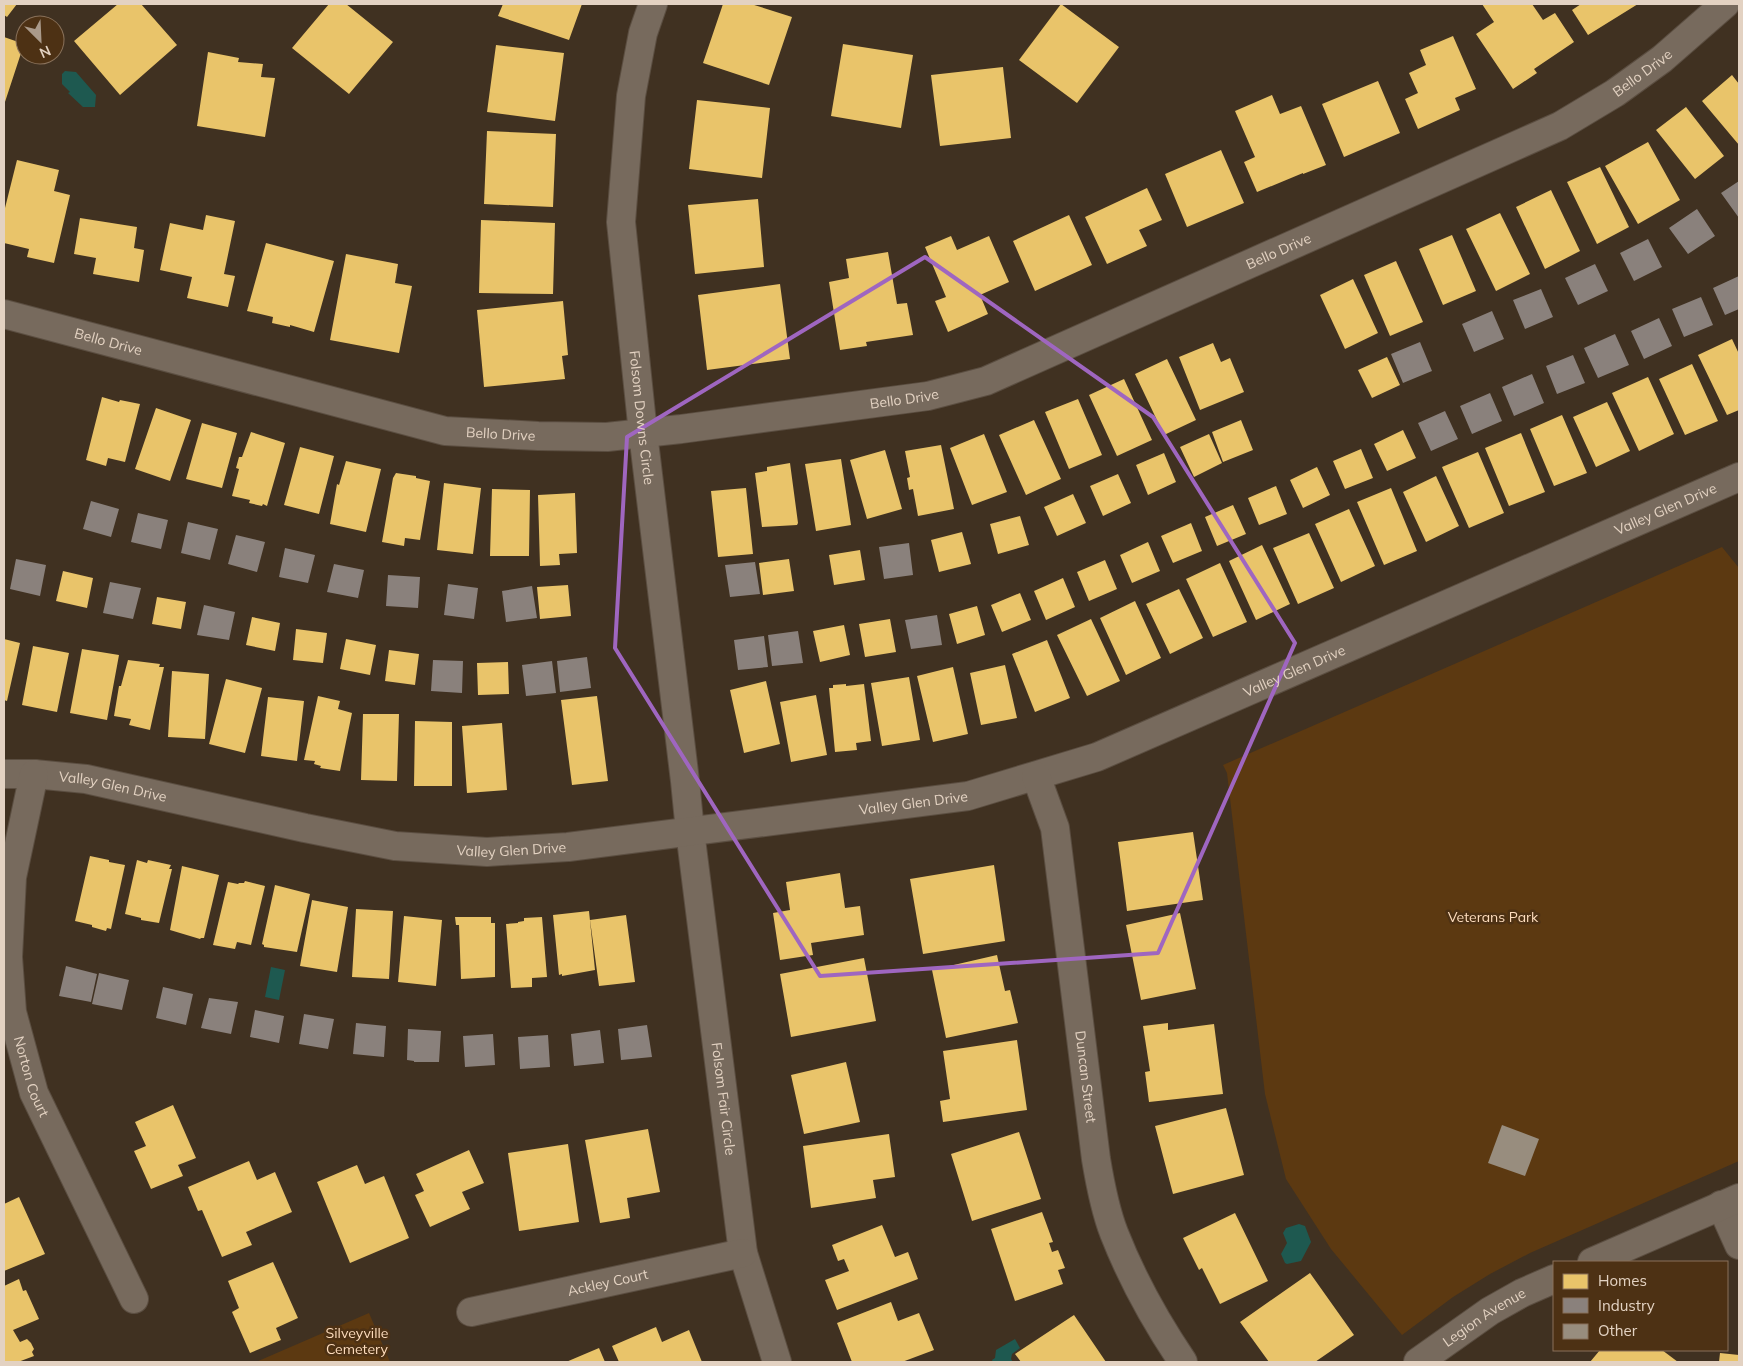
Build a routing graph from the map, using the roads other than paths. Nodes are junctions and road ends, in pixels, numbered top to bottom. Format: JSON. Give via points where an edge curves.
{"nodes":[{"id":1,"x":653,"y":4,"type":"edge"},
{"id":2,"x":1725,"y":4,"type":"edge"},
{"id":3,"x":4,"y":314,"type":"edge"},
{"id":4,"x":643,"y":433,"type":"junction"},
{"id":5,"x":1739,"y":477,"type":"edge"},
{"id":6,"x":4,"y":759,"type":"edge"},
{"id":7,"x":4,"y":774,"type":"edge"},
{"id":8,"x":34,"y":774,"type":"junction"},
{"id":9,"x":1036,"y":776,"type":"junction"},
{"id":10,"x":690,"y":831,"type":"junction"},
{"id":11,"x":1730,"y":1202,"type":"edge"},
{"id":12,"x":1739,"y":1245,"type":"edge"},
{"id":13,"x":744,"y":1253,"type":"junction"},
{"id":14,"x":1594,"y":1261,"type":"edge"},
{"id":15,"x":1553,"y":1279,"type":"edge"},
{"id":16,"x":134,"y":1299,"type":"dead end"},
{"id":17,"x":471,"y":1312,"type":"dead end"},
{"id":18,"x":777,"y":1362,"type":"edge"},
{"id":19,"x":1183,"y":1362,"type":"edge"},
{"id":20,"x":1418,"y":1362,"type":"edge"}],
"edges":[{"from":1,"to":4,"type":"street","name":"Folsom Downs Circle","via":[[643,33],[631,96],[622,222]]},
{"from":2,"to":4,"type":"street","name":"Bello Drive","via":[[1662,59],[1615,93],[1560,126],[986,381],[928,396]]},
{"from":3,"to":4,"type":"street","name":"Bello Drive","via":[[445,431],[607,437]]},
{"from":4,"to":10,"type":"street","name":"Folsom Downs Circle"},
{"from":5,"to":9,"type":"street","name":"Valley Glen Drive","via":[[1097,757]]},
{"from":6,"to":8,"type":"street","name":"Valley Glen Drive"},
{"from":7,"to":8,"type":"street","name":"Valley Glen Drive"},
{"from":8,"to":10,"type":"street","name":"Valley Glen Drive","via":[[86,779],[395,846],[453,851],[528,851]]},
{"from":8,"to":16,"type":"street","name":"Norton Court","via":[[12,877],[8,957],[12,1012],[34,1093]]},
{"from":9,"to":10,"type":"street","name":"Valley Glen Drive","via":[[968,796]]},
{"from":9,"to":19,"type":"street","name":"Duncan Street","via":[[1055,828],[1100,1183],[1114,1232],[1136,1283]]},
{"from":10,"to":13,"type":"street","name":"Folsom Fair Circle"},
{"from":11,"to":12,"type":"street"},
{"from":11,"to":14,"type":"street"},
{"from":13,"to":17,"type":"street","name":"Ackley Court"},
{"from":13,"to":18,"type":"street","name":"Folsom Fair Circle"},
{"from":15,"to":20,"type":"street","name":"Legion Avenue","via":[[1490,1311]]}]}
